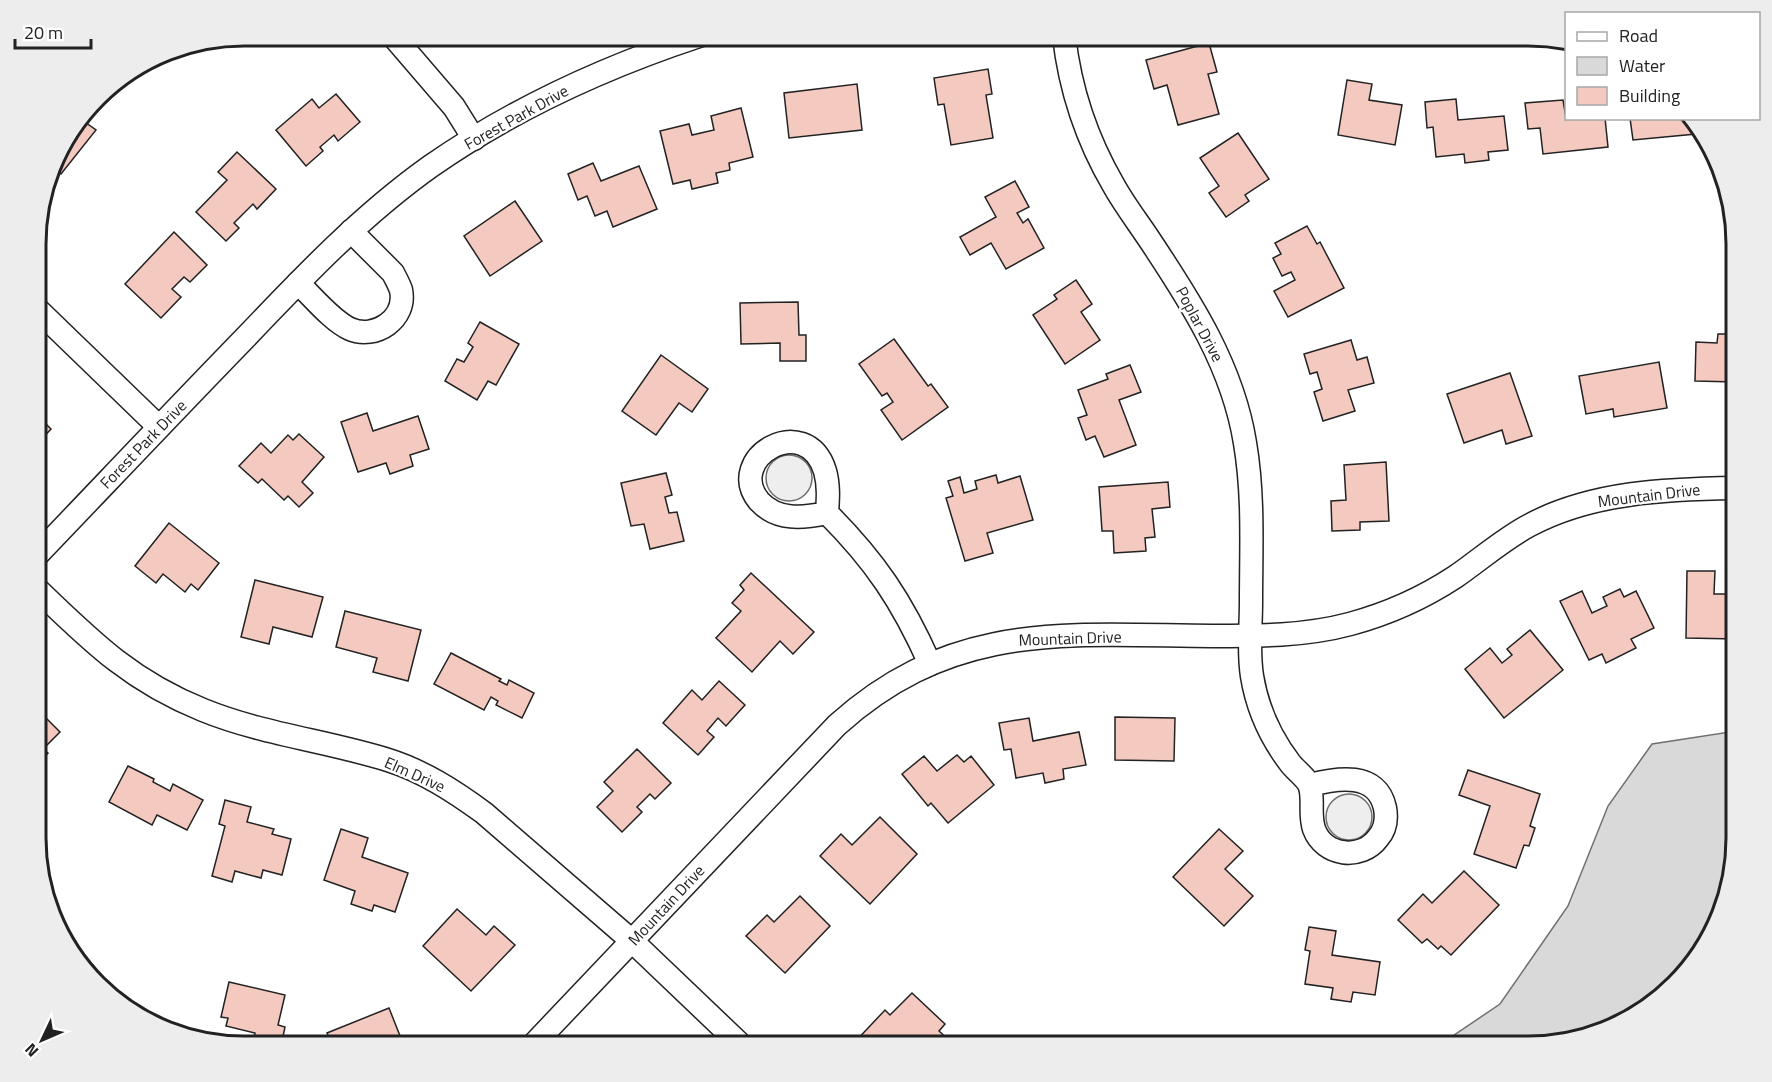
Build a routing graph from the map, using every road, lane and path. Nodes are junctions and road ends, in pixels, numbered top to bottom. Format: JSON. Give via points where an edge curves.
{"nodes":[{"id":1,"x":402,"y":46,"type":"edge"},
{"id":2,"x":670,"y":46,"type":"edge"},
{"id":3,"x":1066,"y":46,"type":"edge"},
{"id":4,"x":474,"y":139,"type":"junction"},
{"id":5,"x":351,"y":231,"type":"junction"},
{"id":6,"x":298,"y":283,"type":"junction"},
{"id":7,"x":46,"y":318,"type":"edge"},
{"id":8,"x":159,"y":427,"type":"junction"},
{"id":9,"x":1725,"y":488,"type":"edge"},
{"id":10,"x":827,"y":513,"type":"dead end"},
{"id":11,"x":46,"y":546,"type":"edge"},
{"id":12,"x":46,"y":598,"type":"edge"},
{"id":13,"x":1250,"y":636,"type":"junction"},
{"id":14,"x":930,"y":664,"type":"junction"},
{"id":15,"x":1310,"y":785,"type":"dead end"},
{"id":16,"x":632,"y":941,"type":"junction"},
{"id":17,"x":542,"y":1036,"type":"edge"},
{"id":18,"x":731,"y":1036,"type":"edge"}],
"edges":[{"from":1,"to":4,"type":"street","via":[[454,107]]},
{"from":2,"to":4,"type":"street","name":"Forest Park Drive","via":[[570,86]]},
{"from":3,"to":13,"type":"street","name":"Poplar Drive","via":[[1074,91],[1099,156],[1209,335],[1237,405],[1250,477]]},
{"from":4,"to":5,"type":"street","name":"Forest Park Drive","via":[[431,166]]},
{"from":5,"to":6,"type":"street","name":"Forest Park Drive"},
{"from":5,"to":6,"type":"street","via":[[398,281],[400,304],[389,324],[367,333],[351,330]]},
{"from":6,"to":8,"type":"street","name":"Forest Park Drive"},
{"from":7,"to":8,"type":"street"},
{"from":8,"to":11,"type":"street","name":"Forest Park Drive"},
{"from":9,"to":13,"type":"street","name":"Mountain Drive","via":[[1626,495],[1573,507],[1529,526],[1452,579],[1402,606],[1325,630]]},
{"from":10,"to":14,"type":"street","via":[[888,584]]},
{"from":12,"to":16,"type":"street","name":"Elm Drive","via":[[108,656],[165,693],[223,718],[390,761],[440,783],[484,813]]},
{"from":13,"to":14,"type":"street","name":"Mountain Drive","via":[[1059,635],[985,645]]},
{"from":13,"to":15,"type":"street","name":"Poplar Drive","via":[[1252,678],[1262,711],[1282,752]]},
{"from":14,"to":16,"type":"street","name":"Mountain Drive","via":[[885,688],[837,725]]},
{"from":16,"to":17,"type":"street","name":"Mountain Drive"},
{"from":16,"to":18,"type":"street","name":"Elm Drive"}]}
